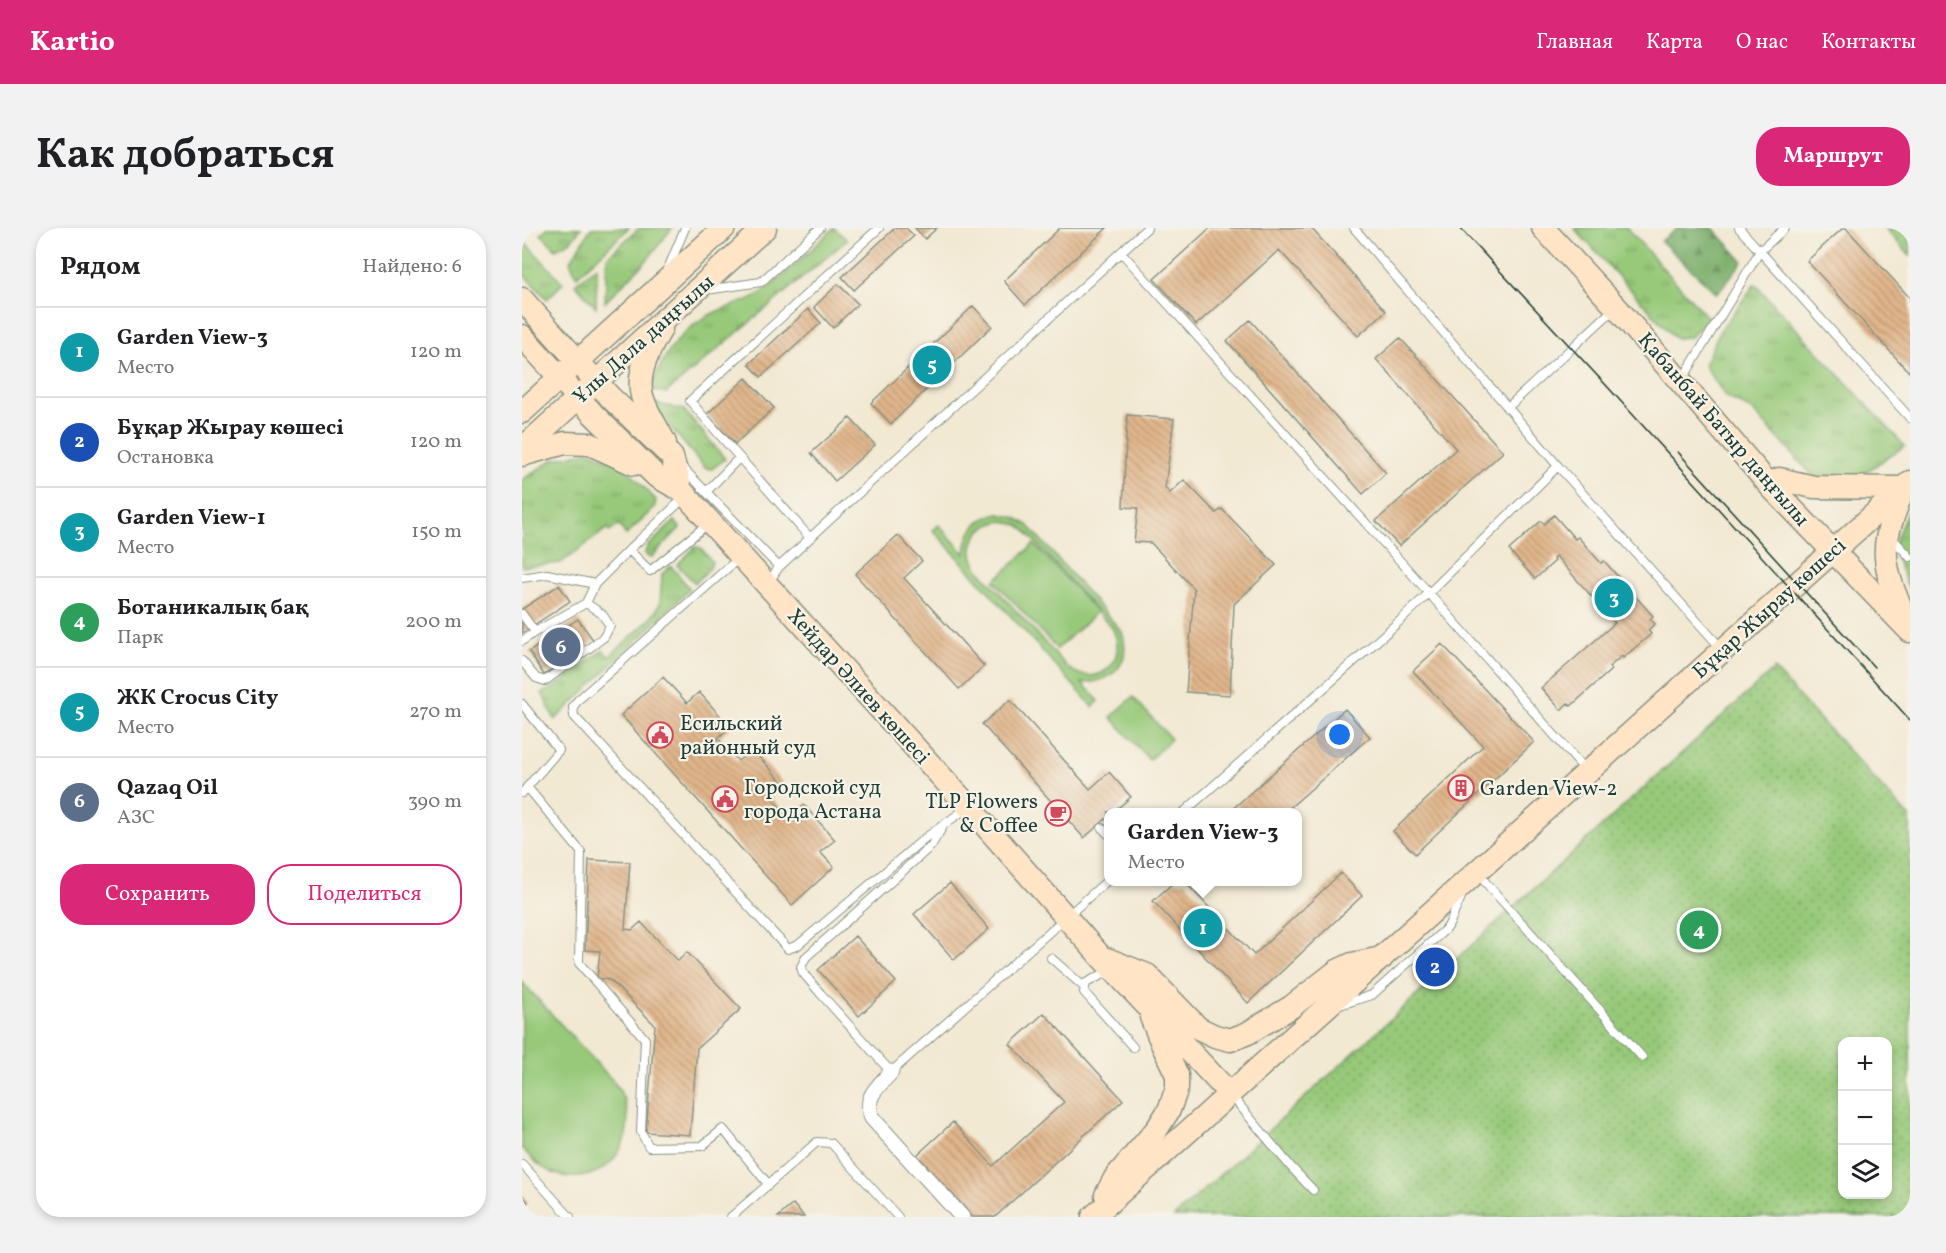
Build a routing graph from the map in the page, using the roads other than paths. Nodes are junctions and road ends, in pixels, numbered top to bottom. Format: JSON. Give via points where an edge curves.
{"nodes":[{"id":1,"x":686,"y":228,"type":"edge"},
{"id":2,"x":724,"y":228,"type":"edge"},
{"id":3,"x":765,"y":228,"type":"edge"},
{"id":4,"x":820,"y":228,"type":"edge"},
{"id":5,"x":879,"y":228,"type":"edge"},
{"id":6,"x":1147,"y":228,"type":"edge"},
{"id":7,"x":1354,"y":228,"type":"edge"},
{"id":8,"x":1543,"y":228,"type":"edge"},
{"id":9,"x":1739,"y":228,"type":"edge"},
{"id":10,"x":1785,"y":228,"type":"edge"},
{"id":11,"x":1760,"y":251,"type":"junction"},
{"id":12,"x":1120,"y":252,"type":"junction"},
{"id":13,"x":660,"y":286,"type":"junction"},
{"id":14,"x":695,"y":291,"type":"junction"},
{"id":15,"x":522,"y":299,"type":"edge"},
{"id":16,"x":1616,"y":307,"type":"junction"},
{"id":17,"x":675,"y":308,"type":"junction"},
{"id":18,"x":522,"y":336,"type":"edge"},
{"id":19,"x":578,"y":361,"type":"junction"},
{"id":20,"x":1685,"y":375,"type":"junction"},
{"id":21,"x":559,"y":377,"type":"junction"},
{"id":22,"x":596,"y":381,"type":"junction"},
{"id":23,"x":578,"y":398,"type":"junction"},
{"id":24,"x":1508,"y":408,"type":"junction"},
{"id":25,"x":522,"y":411,"type":"edge"},
{"id":26,"x":1910,"y":418,"type":"edge"},
{"id":27,"x":522,"y":449,"type":"edge"},
{"id":28,"x":522,"y":455,"type":"edge"},
{"id":29,"x":672,"y":457,"type":"junction"},
{"id":30,"x":739,"y":458,"type":"junction"},
{"id":31,"x":1558,"y":466,"type":"junction"},
{"id":32,"x":656,"y":476,"type":"junction"},
{"id":33,"x":1779,"y":479,"type":"junction"},
{"id":34,"x":1907,"y":485,"type":"edge"},
{"id":35,"x":691,"y":493,"type":"junction"},
{"id":36,"x":710,"y":523,"type":"junction"},
{"id":37,"x":1890,"y":536,"type":"dead end"},
{"id":38,"x":810,"y":538,"type":"junction"},
{"id":39,"x":629,"y":550,"type":"junction"},
{"id":40,"x":1833,"y":551,"type":"junction"},
{"id":41,"x":740,"y":557,"type":"junction"},
{"id":42,"x":1910,"y":557,"type":"edge"},
{"id":43,"x":773,"y":575,"type":"junction"},
{"id":44,"x":522,"y":578,"type":"edge"},
{"id":45,"x":595,"y":584,"type":"junction"},
{"id":46,"x":1429,"y":592,"type":"junction"},
{"id":47,"x":586,"y":603,"type":"junction"},
{"id":48,"x":522,"y":614,"type":"edge"},
{"id":49,"x":1910,"y":631,"type":"edge"},
{"id":50,"x":535,"y":633,"type":"junction"},
{"id":51,"x":522,"y":641,"type":"edge"},
{"id":52,"x":1723,"y":650,"type":"junction"},
{"id":53,"x":522,"y":661,"type":"edge"},
{"id":54,"x":522,"y":704,"type":"edge"},
{"id":55,"x":1587,"y":772,"type":"junction"},
{"id":56,"x":525,"y":790,"type":"edge"},
{"id":57,"x":969,"y":807,"type":"junction"},
{"id":58,"x":1190,"y":808,"type":"edge"},
{"id":59,"x":946,"y":822,"type":"junction"},
{"id":60,"x":1472,"y":877,"type":"junction"},
{"id":61,"x":1104,"y":884,"type":"edge"},
{"id":62,"x":1067,"y":917,"type":"junction"},
{"id":63,"x":1384,"y":957,"type":"junction"},
{"id":64,"x":1051,"y":958,"type":"dead end"},
{"id":65,"x":1107,"y":963,"type":"junction"},
{"id":66,"x":1084,"y":987,"type":"junction"},
{"id":67,"x":1146,"y":1004,"type":"junction"},
{"id":68,"x":1324,"y":1010,"type":"junction"},
{"id":69,"x":1133,"y":1047,"type":"dead end"},
{"id":70,"x":1642,"y":1057,"type":"dead end"},
{"id":71,"x":891,"y":1072,"type":"junction"},
{"id":72,"x":1230,"y":1094,"type":"junction"},
{"id":73,"x":522,"y":1164,"type":"edge"},
{"id":74,"x":768,"y":1184,"type":"junction"},
{"id":75,"x":1313,"y":1190,"type":"dead end"},
{"id":76,"x":1096,"y":1215,"type":"edge"},
{"id":77,"x":570,"y":1217,"type":"edge"},
{"id":78,"x":731,"y":1217,"type":"edge"},
{"id":79,"x":898,"y":1217,"type":"edge"},
{"id":80,"x":962,"y":1217,"type":"edge"}],
"edges":[{"from":1,"to":13,"type":"lane"},
{"from":2,"to":13,"type":"street","name":"Ұлы Дала даңғылы"},
{"from":3,"to":14,"type":"street","name":"Ұлы Дала даңғылы"},
{"from":4,"to":14,"type":"lane","via":[[761,282]]},
{"from":5,"to":30,"type":"lane","via":[[690,401]]},
{"from":6,"to":12,"type":"lane"},
{"from":7,"to":24,"type":"lane"},
{"from":8,"to":16,"type":"street","name":"Қабанбай Батыр даңғылы"},
{"from":9,"to":11,"type":"lane"},
{"from":10,"to":11,"type":"lane"},
{"from":11,"to":20,"type":"lane"},
{"from":11,"to":26,"type":"lane"},
{"from":12,"to":38,"type":"lane"},
{"from":12,"to":46,"type":"lane"},
{"from":13,"to":19,"type":"street","name":"Ұлы Дала даңғылы"},
{"from":14,"to":17,"type":"street","name":"Ұлы Дала даңғылы"},
{"from":15,"to":19,"type":"street","name":"Хейдар Әлиев көшесі"},
{"from":16,"to":20,"type":"street","name":"Қабанбай Батыр даңғылы"},
{"from":16,"to":24,"type":"lane"},
{"from":16,"to":40,"type":"street","name":"Қабанбай Батыр даңғылы","via":[[1772,488]]},
{"from":17,"to":22,"type":"street","name":"Ұлы Дала даңғылы"},
{"from":17,"to":29,"type":"street","via":[[651,346],[641,375],[642,395]]},
{"from":18,"to":21,"type":"street","name":"Хейдар Әлиев көшесі"},
{"from":19,"to":21,"type":"street","name":"Ұлы Дала даңғылы"},
{"from":19,"to":22,"type":"street","name":"Хейдар Әлиев көшесі"},
{"from":20,"to":33,"type":"street","name":"Қабанбай Батыр даңғылы"},
{"from":21,"to":23,"type":"street","name":"Хейдар Әлиев көшесі"},
{"from":21,"to":25,"type":"street","name":"Ұлы Дала даңғылы"},
{"from":22,"to":23,"type":"street","name":"Ұлы Дала даңғылы"},
{"from":22,"to":29,"type":"street","name":"Хейдар Әлиев көшесі"},
{"from":23,"to":27,"type":"street","name":"Ұлы Дала даңғылы"},
{"from":23,"to":32,"type":"street","name":"Хейдар Әлиев көшесі"},
{"from":24,"to":31,"type":"lane"},
{"from":28,"to":32,"type":"street","via":[[566,443],[590,444]]},
{"from":29,"to":35,"type":"street","name":"Хейдар Әлиев көшесі"},
{"from":30,"to":35,"type":"lane"},
{"from":30,"to":38,"type":"lane"},
{"from":31,"to":46,"type":"lane"},
{"from":31,"to":52,"type":"lane"},
{"from":32,"to":35,"type":"street","name":"Хейдар Әлиев көшесі"},
{"from":33,"to":34,"type":"street","via":[[1814,487]]},
{"from":33,"to":40,"type":"street","name":"Қабанбай Батыр даңғылы"},
{"from":34,"to":40,"type":"street","name":"Бұқар Жырау көшесі"},
{"from":34,"to":49,"type":"street","via":[[1887,536],[1886,555],[1890,582]]},
{"from":35,"to":36,"type":"street","name":"Хейдар Әлиев көшесі"},
{"from":35,"to":39,"type":"lane"},
{"from":35,"to":43,"type":"lane"},
{"from":36,"to":39,"type":"lane","via":[[650,572]]},
{"from":36,"to":41,"type":"street","name":"Хейдар Әлиев көшесі"},
{"from":37,"to":42,"type":"lane"},
{"from":38,"to":43,"type":"lane"},
{"from":39,"to":45,"type":"lane"},
{"from":40,"to":49,"type":"street","name":"Қабанбай Батыр даңғылы"},
{"from":40,"to":52,"type":"street","name":"Бұқар Жырау көшесі"},
{"from":41,"to":43,"type":"street","name":"Хейдар Әлиев көшесі"},
{"from":41,"to":59,"type":"lane","via":[[578,700],[573,707],[574,716],[788,948],[798,945]]},
{"from":43,"to":57,"type":"street","name":"Хейдар Әлиев көшесі"},
{"from":44,"to":45,"type":"lane","via":[[547,574]]},
{"from":45,"to":47,"type":"lane"},
{"from":46,"to":55,"type":"lane"},
{"from":46,"to":58,"type":"lane"},
{"from":47,"to":50,"type":"lane"},
{"from":47,"to":53,"type":"lane","via":[[602,614],[609,626],[604,637],[545,681],[536,678]]},
{"from":48,"to":50,"type":"lane"},
{"from":50,"to":51,"type":"lane"},
{"from":52,"to":55,"type":"street","name":"Бұқар Жырау көшесі"},
{"from":54,"to":56,"type":"lane","via":[[559,750]]},
{"from":55,"to":60,"type":"street","name":"Бұқар Жырау көшесі"},
{"from":56,"to":74,"type":"lane","via":[[581,852],[579,963],[645,1039],[641,1132],[649,1147],[702,1146],[723,1129]]},
{"from":57,"to":59,"type":"lane"},
{"from":57,"to":62,"type":"street","name":"Хейдар Әлиев көшесі"},
{"from":59,"to":71,"type":"lane","via":[[931,846],[806,957],[801,968]]},
{"from":60,"to":63,"type":"street","name":"Бұқар Жырау көшесі"},
{"from":60,"to":68,"type":"lane","via":[[1449,927],[1372,995]]},
{"from":60,"to":70,"type":"lane"},
{"from":61,"to":62,"type":"lane"},
{"from":62,"to":65,"type":"street","name":"Хейдар Әлиев көшесі"},
{"from":62,"to":71,"type":"lane"},
{"from":63,"to":65,"type":"street","via":[[1337,971],[1284,1011],[1230,1040],[1198,1028],[1147,975]]},
{"from":63,"to":68,"type":"street","name":"Бұқар Жырау көшесі"},
{"from":64,"to":66,"type":"lane"},
{"from":65,"to":66,"type":"lane"},
{"from":65,"to":67,"type":"street","name":"Хейдар Әлиев көшесі"},
{"from":66,"to":69,"type":"lane","via":[[1084,992]]},
{"from":67,"to":72,"type":"street","name":"Хейдар Әлиев көшесі"},
{"from":67,"to":76,"type":"street","via":[[1177,1075],[1177,1088],[1157,1129],[1115,1178]]},
{"from":68,"to":72,"type":"street","name":"Бұқар Жырау көшесі"},
{"from":71,"to":80,"type":"street","via":[[870,1096],[868,1109],[872,1118]]},
{"from":72,"to":75,"type":"lane"},
{"from":72,"to":76,"type":"street","name":"Бұқар Жырау көшесі"},
{"from":73,"to":77,"type":"lane"},
{"from":74,"to":78,"type":"lane"},
{"from":74,"to":79,"type":"lane","via":[[817,1142],[831,1143]]}]}
